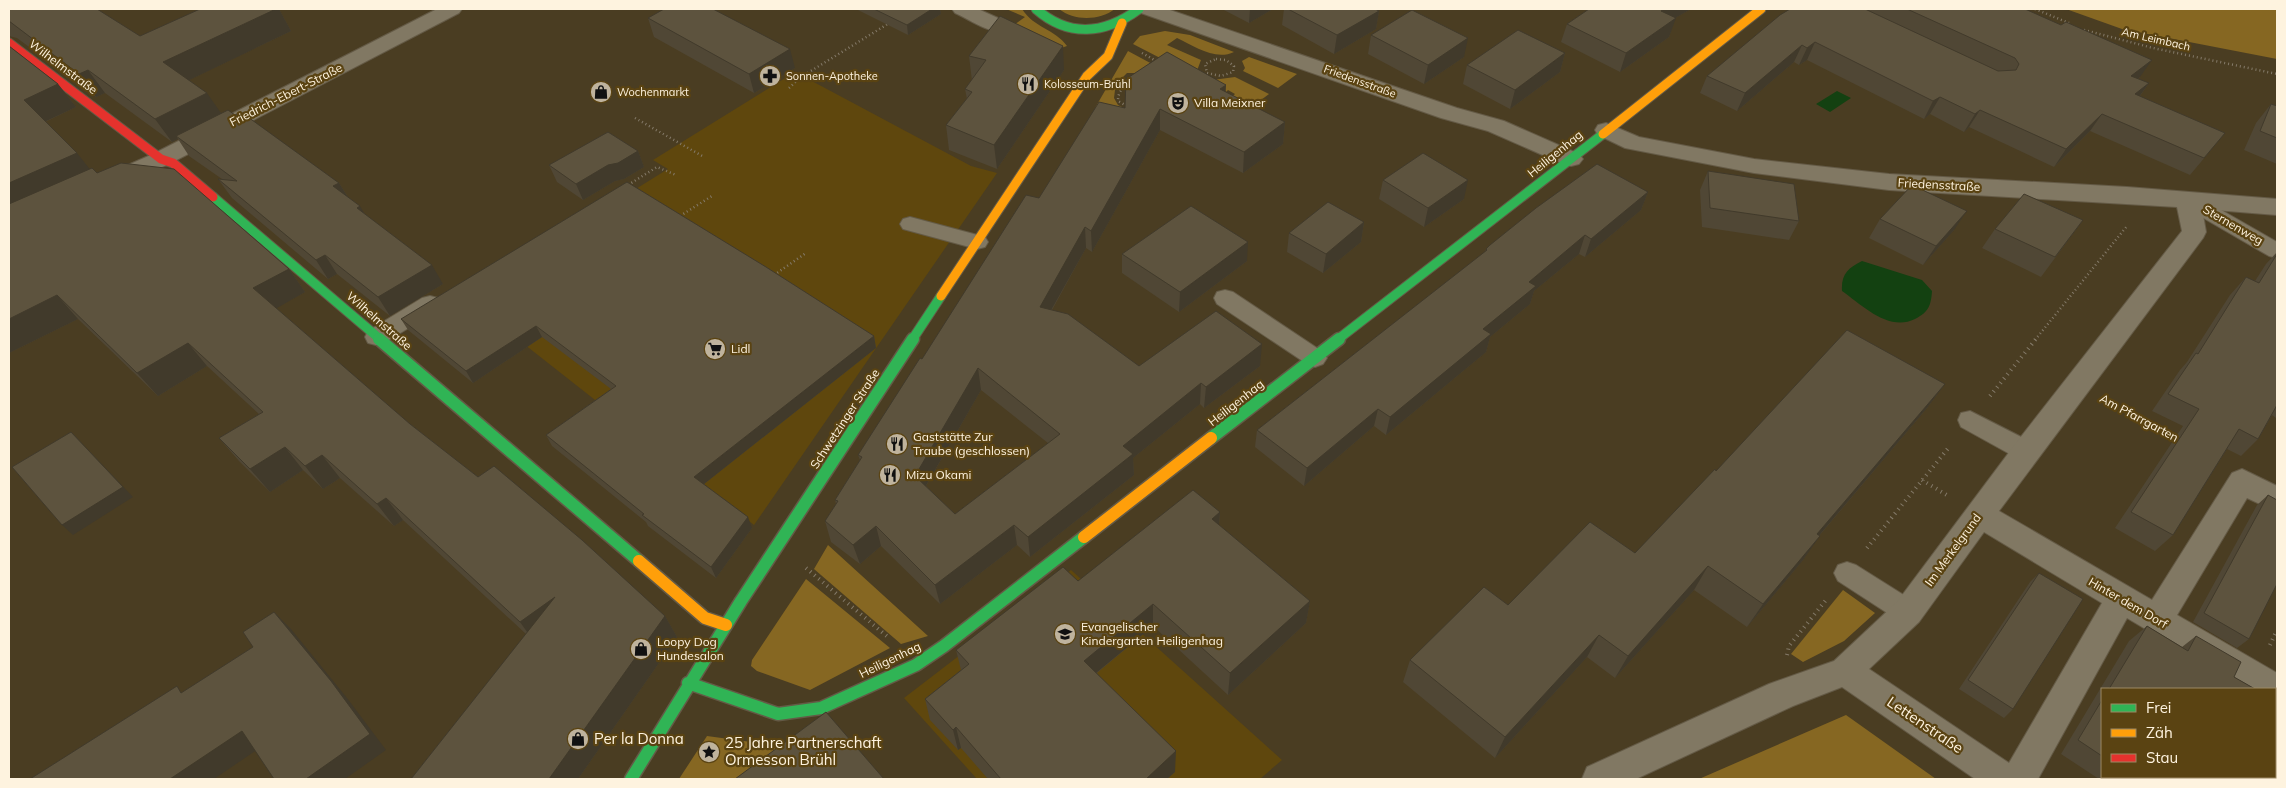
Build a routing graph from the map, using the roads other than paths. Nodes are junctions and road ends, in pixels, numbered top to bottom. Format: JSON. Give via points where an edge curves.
{"nodes":[{"id":1,"x":452,"y":9,"type":"edge"},
{"id":2,"x":962,"y":9,"type":"edge"},
{"id":3,"x":1036,"y":9,"type":"edge"},
{"id":4,"x":1139,"y":9,"type":"edge"},
{"id":5,"x":1148,"y":9,"type":"edge"},
{"id":6,"x":1761,"y":9,"type":"edge"},
{"id":7,"x":1122,"y":22,"type":"junction"},
{"id":8,"x":1002,"y":27,"type":"edge"},
{"id":9,"x":1074,"y":29,"type":"junction"},
{"id":10,"x":1081,"y":42,"type":"dead end"},
{"id":11,"x":9,"y":43,"type":"edge"},
{"id":12,"x":1086,"y":58,"type":"dead end"},
{"id":13,"x":1087,"y":76,"type":"junction"},
{"id":14,"x":1606,"y":130,"type":"junction"},
{"id":15,"x":161,"y":159,"type":"junction"},
{"id":16,"x":1571,"y":159,"type":"junction"},
{"id":17,"x":89,"y":191,"type":"edge"},
{"id":18,"x":2188,"y":200,"type":"junction"},
{"id":19,"x":2277,"y":206,"type":"edge"},
{"id":20,"x":910,"y":224,"type":"dead end"},
{"id":21,"x":977,"y":242,"type":"junction"},
{"id":22,"x":2277,"y":251,"type":"edge"},
{"id":23,"x":444,"y":296,"type":"edge"},
{"id":24,"x":1225,"y":298,"type":"dead end"},
{"id":25,"x":376,"y":336,"type":"junction"},
{"id":26,"x":1316,"y":358,"type":"junction"},
{"id":27,"x":1970,"y":420,"type":"dead end"},
{"id":28,"x":2026,"y":451,"type":"junction"},
{"id":29,"x":2277,"y":500,"type":"edge"},
{"id":30,"x":1979,"y":514,"type":"junction"},
{"id":31,"x":1847,"y":573,"type":"dead end"},
{"id":32,"x":2121,"y":599,"type":"junction"},
{"id":33,"x":1908,"y":612,"type":"junction"},
{"id":34,"x":2157,"y":620,"type":"junction"},
{"id":35,"x":726,"y":625,"type":"junction"},
{"id":36,"x":1846,"y":671,"type":"junction"},
{"id":37,"x":688,"y":684,"type":"junction"},
{"id":38,"x":2274,"y":688,"type":"edge"},
{"id":39,"x":631,"y":779,"type":"edge"},
{"id":40,"x":1598,"y":779,"type":"edge"},
{"id":41,"x":2004,"y":779,"type":"edge"},
{"id":42,"x":2019,"y":779,"type":"edge"}],
"edges":[{"from":1,"to":15,"type":"street","name":"Friedrich-Ebert-Straße"},
{"from":2,"to":8,"type":"street"},
{"from":3,"to":9,"type":"street","via":[[1046,20]]},
{"from":4,"to":7,"type":"street"},
{"from":5,"to":16,"type":"street","name":"Friedensstraße","via":[[1449,113],[1496,126]]},
{"from":6,"to":14,"type":"street","name":"Heiligenhag"},
{"from":7,"to":9,"type":"street","via":[[1091,30]]},
{"from":7,"to":13,"type":"street","name":"Schwetzinger Straße","via":[[1108,56]]},
{"from":9,"to":10,"type":"street"},
{"from":11,"to":15,"type":"street","name":"Wilhelmstraße"},
{"from":12,"to":13,"type":"street"},
{"from":13,"to":21,"type":"street","name":"Schwetzinger Straße"},
{"from":14,"to":16,"type":"street","name":"Heiligenhag"},
{"from":14,"to":18,"type":"street","name":"Friedensstraße","via":[[1633,143],[1773,168],[1889,182]]},
{"from":15,"to":17,"type":"street","name":"Friedrich-Ebert-Straße"},
{"from":15,"to":25,"type":"street","name":"Wilhelmstraße","via":[[173,163]]},
{"from":16,"to":26,"type":"street","name":"Heiligenhag"},
{"from":18,"to":19,"type":"street","name":"Friedensstraße"},
{"from":18,"to":22,"type":"lane","name":"Sternenweg"},
{"from":18,"to":28,"type":"street","name":"Im Merkelgrund","via":[[2194,232]]},
{"from":20,"to":21,"type":"lane"},
{"from":21,"to":35,"type":"street","name":"Schwetzinger Straße"},
{"from":23,"to":25,"type":"lane"},
{"from":24,"to":26,"type":"lane"},
{"from":25,"to":35,"type":"street","name":"Wilhelmstraße","via":[[706,618]]},
{"from":26,"to":37,"type":"street","name":"Heiligenhag","via":[[916,665],[821,708],[778,714]]},
{"from":27,"to":28,"type":"lane"},
{"from":28,"to":30,"type":"street","name":"Im Merkelgrund"},
{"from":29,"to":34,"type":"street","via":[[2242,481]]},
{"from":30,"to":32,"type":"street","name":"Hinter dem Dorf"},
{"from":30,"to":33,"type":"street","name":"Im Merkelgrund"},
{"from":31,"to":33,"type":"lane"},
{"from":32,"to":34,"type":"street","name":"Hinter dem Dorf"},
{"from":32,"to":42,"type":"street"},
{"from":33,"to":36,"type":"street","name":"Im Merkelgrund"},
{"from":34,"to":38,"type":"street","name":"Hinter dem Dorf"},
{"from":35,"to":37,"type":"street","name":"Schwetzinger Straße"},
{"from":36,"to":40,"type":"street","name":"Im Merkelgrund","via":[[1781,695]]},
{"from":36,"to":41,"type":"street","name":"Lettenstraße"},
{"from":37,"to":39,"type":"street","name":"Schwetzinger Straße"}]}
